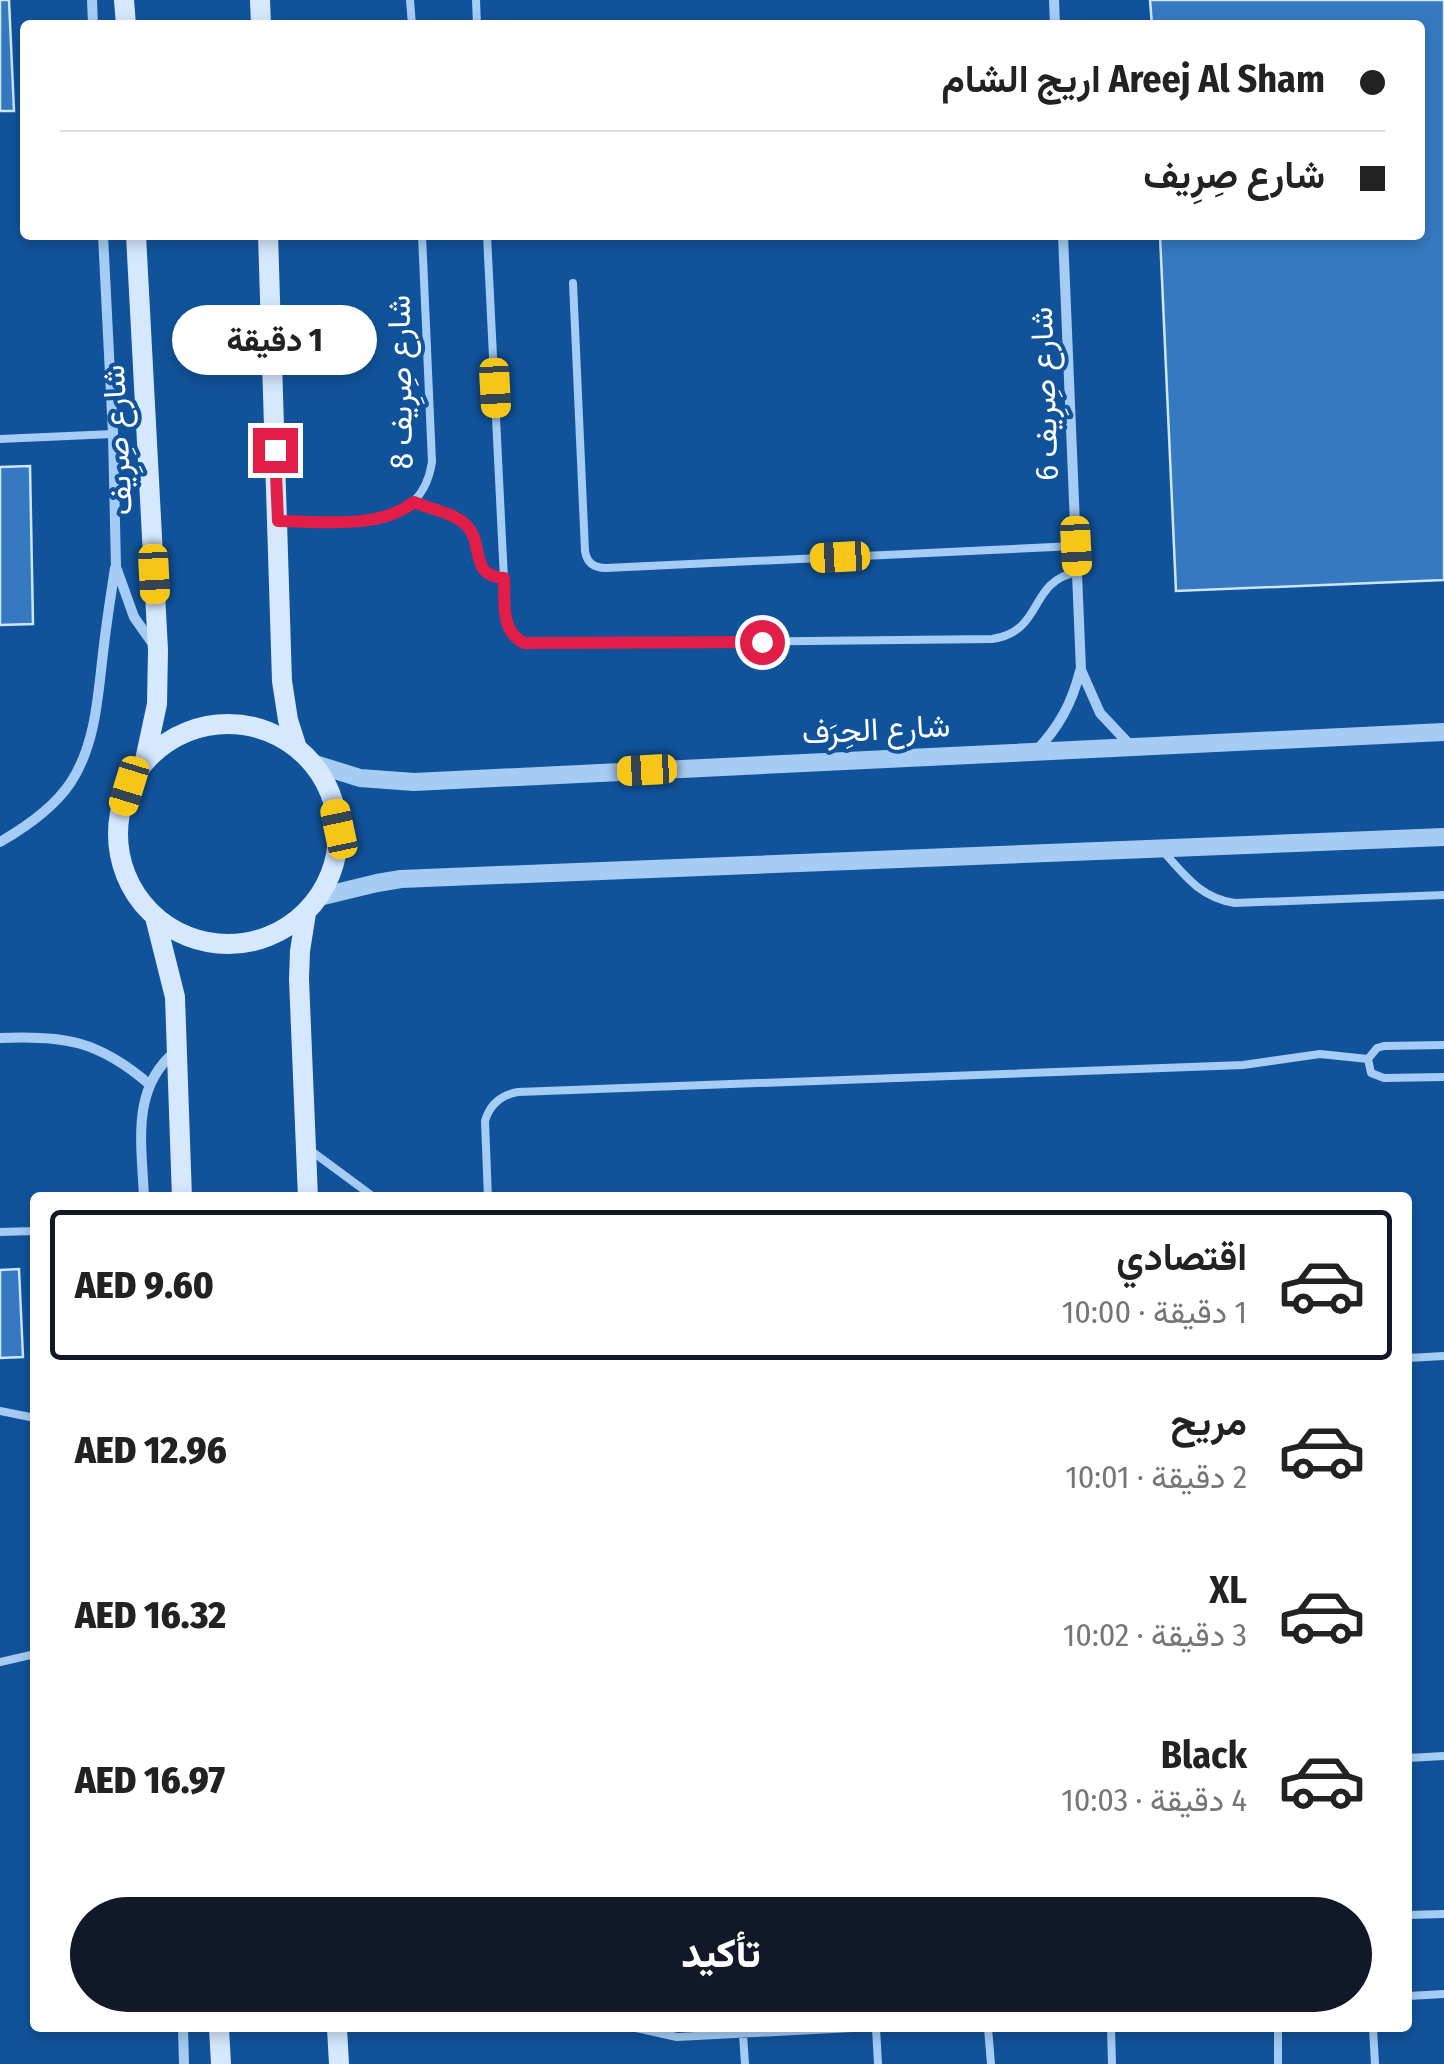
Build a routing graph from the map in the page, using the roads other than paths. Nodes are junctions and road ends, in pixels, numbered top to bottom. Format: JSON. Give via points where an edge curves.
{"nodes":[{"id":1,"x":103,"y":240,"type":"edge"},
{"id":2,"x":136,"y":240,"type":"edge"},
{"id":3,"x":268,"y":240,"type":"edge"},
{"id":4,"x":422,"y":240,"type":"edge"},
{"id":5,"x":488,"y":240,"type":"edge"},
{"id":6,"x":1063,"y":240,"type":"edge"},
{"id":7,"x":573,"y":284,"type":"dead end"},
{"id":8,"x":112,"y":434,"type":"junction"},
{"id":9,"x":0,"y":439,"type":"edge"},
{"id":10,"x":414,"y":502,"type":"junction"},
{"id":11,"x":278,"y":521,"type":"junction"},
{"id":12,"x":1076,"y":546,"type":"junction"},
{"id":13,"x":116,"y":567,"type":"junction"},
{"id":14,"x":1077,"y":572,"type":"junction"},
{"id":15,"x":504,"y":578,"type":"junction"},
{"id":16,"x":158,"y":650,"type":"junction"},
{"id":17,"x":1080,"y":670,"type":"junction"},
{"id":18,"x":1444,"y":732,"type":"edge"},
{"id":19,"x":296,"y":745,"type":"junction"},
{"id":20,"x":1132,"y":747,"type":"junction"},
{"id":21,"x":1036,"y":752,"type":"junction"},
{"id":22,"x":145,"y":760,"type":"junction"},
{"id":23,"x":312,"y":763,"type":"junction"},
{"id":24,"x":1444,"y":836,"type":"edge"},
{"id":25,"x":0,"y":842,"type":"edge"},
{"id":26,"x":1160,"y":848,"type":"junction"},
{"id":27,"x":1444,"y":896,"type":"edge"},
{"id":28,"x":312,"y":905,"type":"junction"},
{"id":29,"x":155,"y":917,"type":"junction"},
{"id":30,"x":0,"y":1038,"type":"edge"},
{"id":31,"x":1444,"y":1045,"type":"edge"},
{"id":32,"x":176,"y":1050,"type":"junction"},
{"id":33,"x":1368,"y":1059,"type":"junction"},
{"id":34,"x":1444,"y":1077,"type":"edge"},
{"id":35,"x":149,"y":1084,"type":"junction"},
{"id":36,"x":306,"y":1147,"type":"junction"},
{"id":37,"x":144,"y":1192,"type":"edge"},
{"id":38,"x":182,"y":1192,"type":"edge"},
{"id":39,"x":308,"y":1192,"type":"edge"},
{"id":40,"x":367,"y":1192,"type":"edge"},
{"id":41,"x":488,"y":1192,"type":"edge"},
{"id":42,"x":30,"y":1230,"type":"edge"},
{"id":43,"x":0,"y":1232,"type":"edge"},
{"id":44,"x":1444,"y":1356,"type":"edge"},
{"id":45,"x":1412,"y":1358,"type":"edge"},
{"id":46,"x":0,"y":1410,"type":"edge"},
{"id":47,"x":30,"y":1417,"type":"edge"},
{"id":48,"x":30,"y":1655,"type":"edge"},
{"id":49,"x":0,"y":1662,"type":"edge"},
{"id":50,"x":1444,"y":1756,"type":"edge"},
{"id":51,"x":1412,"y":1758,"type":"edge"},
{"id":52,"x":1412,"y":1914,"type":"edge"},
{"id":53,"x":1444,"y":1914,"type":"edge"},
{"id":54,"x":1444,"y":1994,"type":"edge"},
{"id":55,"x":1412,"y":1996,"type":"edge"},
{"id":56,"x":182,"y":2032,"type":"edge"},
{"id":57,"x":219,"y":2032,"type":"edge"},
{"id":58,"x":337,"y":2032,"type":"edge"},
{"id":59,"x":654,"y":2032,"type":"edge"},
{"id":60,"x":780,"y":2032,"type":"edge"},
{"id":61,"x":876,"y":2032,"type":"edge"},
{"id":62,"x":988,"y":2032,"type":"edge"},
{"id":63,"x":1111,"y":2032,"type":"edge"},
{"id":64,"x":1278,"y":2032,"type":"edge"},
{"id":65,"x":1374,"y":2032,"type":"edge"},
{"id":66,"x":743,"y":2034,"type":"junction"},
{"id":67,"x":184,"y":2064,"type":"edge"},
{"id":68,"x":221,"y":2064,"type":"edge"},
{"id":69,"x":339,"y":2064,"type":"edge"},
{"id":70,"x":745,"y":2064,"type":"edge"},
{"id":71,"x":878,"y":2064,"type":"edge"},
{"id":72,"x":991,"y":2064,"type":"edge"},
{"id":73,"x":1112,"y":2064,"type":"edge"},
{"id":74,"x":1278,"y":2064,"type":"edge"},
{"id":75,"x":1375,"y":2064,"type":"edge"}],
"edges":[{"from":1,"to":8,"type":"street"},
{"from":2,"to":16,"type":"main road","name":"شارع صِرِيف"},
{"from":3,"to":11,"type":"main road"},
{"from":4,"to":10,"type":"lane","name":"شارع صِرِيف 8","via":[[432,462]]},
{"from":5,"to":15,"type":"lane"},
{"from":6,"to":12,"type":"street","name":"شارع صِرِيف 6"},
{"from":7,"to":12,"type":"lane","via":[[585,551],[594,566]]},
{"from":8,"to":9,"type":"lane"},
{"from":8,"to":13,"type":"street"},
{"from":10,"to":11,"type":"lane","name":"شارع صِرِيف 8","via":[[374,520]]},
{"from":10,"to":15,"type":"lane","via":[[464,523],[482,567]]},
{"from":11,"to":19,"type":"main road","via":[[282,682]]},
{"from":12,"to":14,"type":"street","name":"شارع صِرِيف 6"},
{"from":13,"to":16,"type":"street","via":[[134,616]]},
{"from":13,"to":25,"type":"street","via":[[86,751],[51,806]]},
{"from":14,"to":15,"type":"lane","via":[[1049,585],[1022,628],[992,639],[532,644],[508,628]]},
{"from":14,"to":17,"type":"street","name":"شارع صِرِيف 6"},
{"from":16,"to":22,"type":"main road","name":"شارع صِرِيف","via":[[157,704]]},
{"from":17,"to":20,"type":"street","name":"شارع صِرِيف 6","via":[[1100,713]]},
{"from":17,"to":21,"type":"street","name":"شارع صِرِيف 6","via":[[1060,723]]},
{"from":18,"to":20,"type":"street","name":"شارع الحِرَف"},
{"from":19,"to":22,"type":"main road","via":[[234,724],[203,727]]},
{"from":19,"to":23,"type":"main road"},
{"from":20,"to":21,"type":"street","name":"شارع الحِرَف"},
{"from":21,"to":23,"type":"street","name":"شارع الحِرَف","via":[[414,782],[360,778]]},
{"from":22,"to":29,"type":"main road","via":[[118,820],[120,856],[132,889]]},
{"from":23,"to":28,"type":"main road","via":[[331,794],[339,829],[335,865]]},
{"from":24,"to":26,"type":"street"},
{"from":26,"to":27,"type":"lane","via":[[1201,891],[1223,901]]},
{"from":26,"to":28,"type":"street","via":[[401,879]]},
{"from":28,"to":29,"type":"main road","via":[[279,932],[248,942],[215,944]]},
{"from":28,"to":36,"type":"main road","via":[[299,979]]},
{"from":29,"to":32,"type":"main road","via":[[175,997]]},
{"from":30,"to":35,"type":"street","via":[[80,1043]]},
{"from":31,"to":33,"type":"lane","via":[[1384,1046]]},
{"from":32,"to":35,"type":"street"},
{"from":32,"to":38,"type":"main road"},
{"from":33,"to":34,"type":"lane","via":[[1371,1072],[1384,1078]]},
{"from":33,"to":41,"type":"lane","via":[[1320,1054],[1243,1065],[518,1092],[500,1098],[484,1121]]},
{"from":35,"to":37,"type":"street","via":[[142,1112]]},
{"from":36,"to":39,"type":"main road"},
{"from":36,"to":40,"type":"lane"},
{"from":42,"to":43,"type":"lane"},
{"from":44,"to":45,"type":"lane"},
{"from":46,"to":47,"type":"lane"},
{"from":48,"to":49,"type":"lane"},
{"from":50,"to":51,"type":"lane"},
{"from":52,"to":53,"type":"lane"},
{"from":54,"to":55,"type":"lane"},
{"from":56,"to":67,"type":"street"},
{"from":57,"to":68,"type":"main road"},
{"from":58,"to":69,"type":"main road"},
{"from":59,"to":66,"type":"lane"},
{"from":60,"to":66,"type":"lane"},
{"from":61,"to":71,"type":"lane"},
{"from":62,"to":72,"type":"lane"},
{"from":63,"to":73,"type":"lane"},
{"from":64,"to":74,"type":"lane"},
{"from":65,"to":75,"type":"lane"},
{"from":66,"to":70,"type":"lane"}]}
